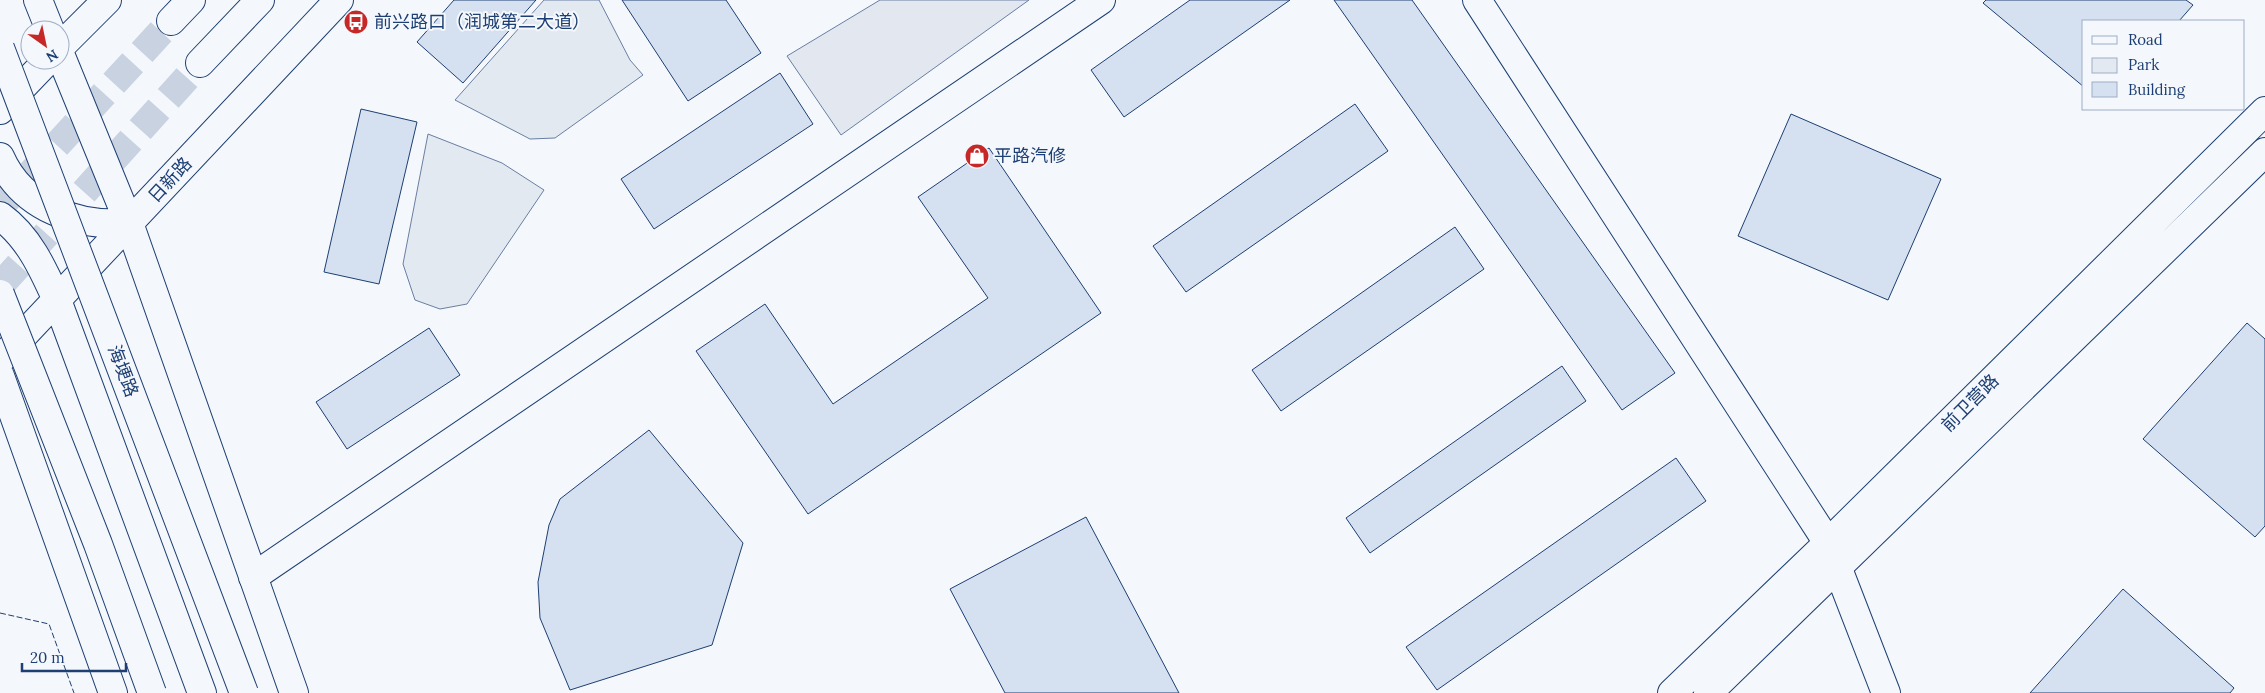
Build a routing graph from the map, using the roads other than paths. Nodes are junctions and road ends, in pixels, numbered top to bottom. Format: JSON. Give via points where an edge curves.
{"nodes":[{"id":1,"x":38,"y":0,"type":"edge"},
{"id":2,"x":106,"y":0,"type":"edge"},
{"id":3,"x":191,"y":0,"type":"edge"},
{"id":4,"x":260,"y":0,"type":"edge"},
{"id":5,"x":339,"y":0,"type":"edge"},
{"id":6,"x":1101,"y":0,"type":"edge"},
{"id":7,"x":1477,"y":0,"type":"edge"},
{"id":8,"x":46,"y":20,"type":"edge"},
{"id":9,"x":171,"y":21,"type":"tunnel mouth"},
{"id":10,"x":70,"y":37,"type":"edge"},
{"id":11,"x":0,"y":48,"type":"edge"},
{"id":12,"x":200,"y":63,"type":"tunnel mouth"},
{"id":13,"x":38,"y":70,"type":"edge"},
{"id":14,"x":67,"y":70,"type":"edge"},
{"id":15,"x":0,"y":110,"type":"edge"},
{"id":16,"x":2265,"y":111,"type":"edge"},
{"id":17,"x":2265,"y":152,"type":"edge"},
{"id":18,"x":0,"y":157,"type":"edge"},
{"id":19,"x":0,"y":216,"type":"edge"},
{"id":20,"x":129,"y":223,"type":"junction"},
{"id":21,"x":0,"y":294,"type":"edge"},
{"id":22,"x":57,"y":300,"type":"junction"},
{"id":23,"x":0,"y":360,"type":"edge"},
{"id":24,"x":0,"y":376,"type":"edge"},
{"id":25,"x":1834,"y":554,"type":"junction"},
{"id":26,"x":253,"y":577,"type":"junction"},
{"id":27,"x":113,"y":693,"type":"edge"},
{"id":28,"x":152,"y":693,"type":"edge"},
{"id":29,"x":202,"y":693,"type":"edge"},
{"id":30,"x":244,"y":693,"type":"edge"},
{"id":31,"x":294,"y":693,"type":"edge"},
{"id":32,"x":1672,"y":693,"type":"edge"},
{"id":33,"x":1708,"y":693,"type":"edge"},
{"id":34,"x":1886,"y":693,"type":"edge"}],
"edges":[{"from":1,"to":8,"type":"main road"},
{"from":2,"to":10,"type":"main road"},
{"from":3,"to":9,"type":"main road"},
{"from":4,"to":12,"type":"main road"},
{"from":5,"to":20,"type":"main road","name":"日新路"},
{"from":6,"to":26,"type":"main road"},
{"from":7,"to":25,"type":"main road"},
{"from":11,"to":30,"type":"main road","name":"海埂路","bridge":true},
{"from":13,"to":15,"type":"main road"},
{"from":14,"to":20,"type":"main road"},
{"from":16,"to":25,"type":"main road","name":"前卫营路"},
{"from":17,"to":25,"type":"main road","name":"前卫营路"},
{"from":18,"to":20,"type":"main road","via":[[22,190],[42,205],[84,222],[106,225]]},
{"from":19,"to":22,"type":"main road","via":[[23,237],[37,256]]},
{"from":20,"to":22,"type":"main road","name":"日新路"},
{"from":20,"to":26,"type":"main road"},
{"from":21,"to":28,"type":"main road","bridge":true,"via":[[98,544]]},
{"from":22,"to":23,"type":"main road","name":"日新路"},
{"from":22,"to":29,"type":"main road"},
{"from":24,"to":27,"type":"main road"},
{"from":25,"to":32,"type":"main road","name":"前卫营路"},
{"from":25,"to":33,"type":"main road","name":"前卫营路"},
{"from":25,"to":34,"type":"main road"},
{"from":26,"to":31,"type":"main road"}]}
